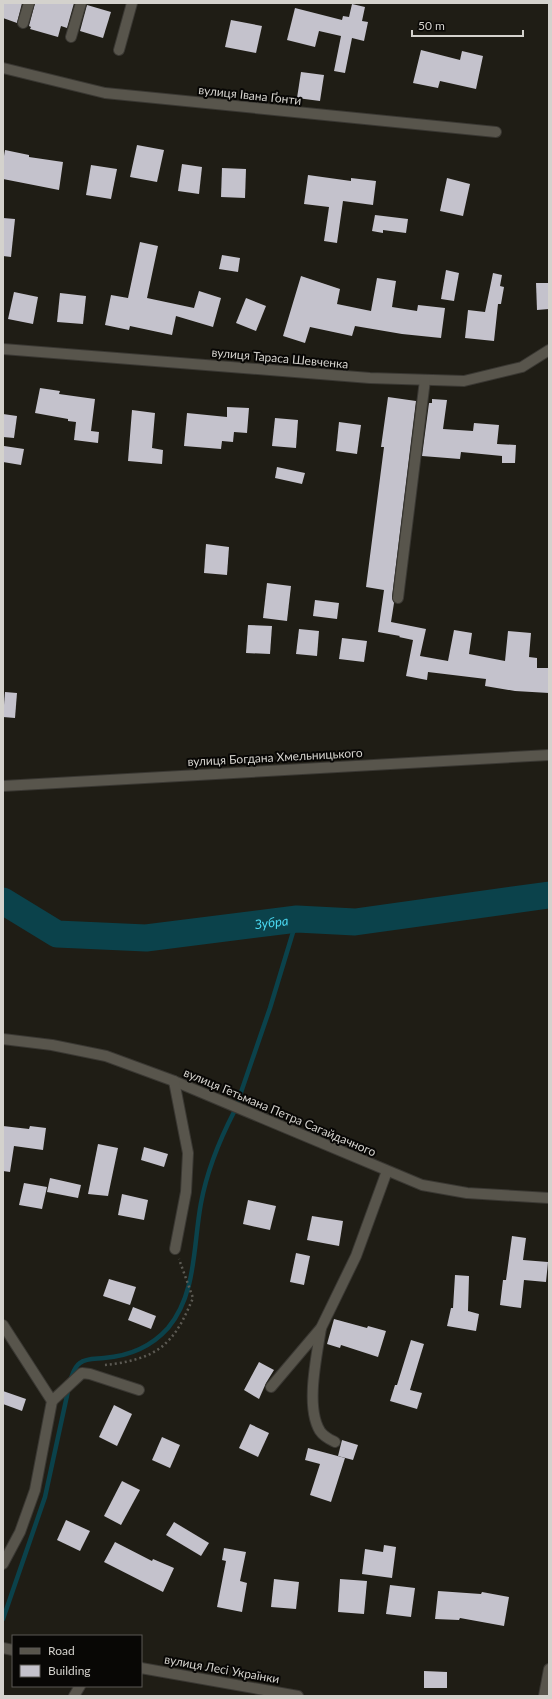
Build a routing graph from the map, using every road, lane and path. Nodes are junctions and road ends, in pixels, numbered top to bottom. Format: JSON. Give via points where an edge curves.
{"nodes":[{"id":1,"x":29,"y":3,"type":"edge"},
{"id":2,"x":81,"y":3,"type":"edge"},
{"id":3,"x":132,"y":3,"type":"edge"},
{"id":4,"x":23,"y":23,"type":"dead end"},
{"id":5,"x":71,"y":37,"type":"dead end"},
{"id":6,"x":119,"y":50,"type":"dead end"},
{"id":7,"x":3,"y":68,"type":"edge"},
{"id":8,"x":496,"y":132,"type":"dead end"},
{"id":9,"x":3,"y":349,"type":"edge"},
{"id":10,"x":549,"y":350,"type":"edge"},
{"id":11,"x":424,"y":380,"type":"junction"},
{"id":12,"x":398,"y":598,"type":"dead end"},
{"id":13,"x":549,"y":755,"type":"edge"},
{"id":14,"x":3,"y":786,"type":"edge"},
{"id":15,"x":3,"y":1039,"type":"edge"},
{"id":16,"x":174,"y":1081,"type":"junction"},
{"id":17,"x":387,"y":1171,"type":"junction"},
{"id":18,"x":549,"y":1198,"type":"edge"},
{"id":19,"x":176,"y":1249,"type":"joint"},
{"id":20,"x":3,"y":1325,"type":"edge"},
{"id":21,"x":321,"y":1328,"type":"junction"},
{"id":22,"x":82,"y":1373,"type":"junction"},
{"id":23,"x":271,"y":1387,"type":"dead end"},
{"id":24,"x":139,"y":1390,"type":"dead end"},
{"id":25,"x":52,"y":1401,"type":"junction"},
{"id":26,"x":335,"y":1442,"type":"dead end"},
{"id":27,"x":3,"y":1564,"type":"edge"},
{"id":28,"x":142,"y":1668,"type":"edge"},
{"id":29,"x":549,"y":1669,"type":"edge"},
{"id":30,"x":79,"y":1687,"type":"edge"},
{"id":31,"x":74,"y":1696,"type":"edge"},
{"id":32,"x":298,"y":1696,"type":"edge"},
{"id":33,"x":544,"y":1696,"type":"edge"}],
"edges":[{"from":1,"to":4,"type":"street"},
{"from":2,"to":5,"type":"street"},
{"from":3,"to":6,"type":"street"},
{"from":7,"to":8,"type":"street","name":"вулиця Івана Ґонти","via":[[105,93]]},
{"from":9,"to":11,"type":"street","name":"вулиця Тараса Шевченка"},
{"from":10,"to":11,"type":"street","name":"вулиця Тараса Шевченка","via":[[522,366],[464,381]]},
{"from":11,"to":12,"type":"street"},
{"from":13,"to":14,"type":"street","name":"вулиця Богдана Хмельницького"},
{"from":15,"to":16,"type":"street","name":"вулиця Гетьмана Петра Сагайдачного","via":[[52,1045],[106,1056]]},
{"from":16,"to":17,"type":"street","name":"вулиця Гетьмана Петра Сагайдачного"},
{"from":16,"to":19,"type":"street","via":[[188,1154],[186,1192]]},
{"from":17,"to":18,"type":"street","name":"вулиця Гетьмана Петра Сагайдачного","via":[[422,1185],[466,1193]]},
{"from":17,"to":21,"type":"street","via":[[356,1256]]},
{"from":19,"to":22,"type":"path","via":[[193,1298],[182,1323],[166,1344],[146,1356]]},
{"from":20,"to":25,"type":"street"},
{"from":21,"to":23,"type":"street"},
{"from":21,"to":26,"type":"street","via":[[313,1385],[314,1412],[320,1431],[327,1439]]},
{"from":22,"to":24,"type":"street"},
{"from":22,"to":25,"type":"street"},
{"from":25,"to":27,"type":"street","via":[[35,1490],[20,1532]]},
{"from":28,"to":32,"type":"street","name":"вулиця Лесі Українки"},
{"from":29,"to":33,"type":"street"},
{"from":30,"to":31,"type":"street"}]}
